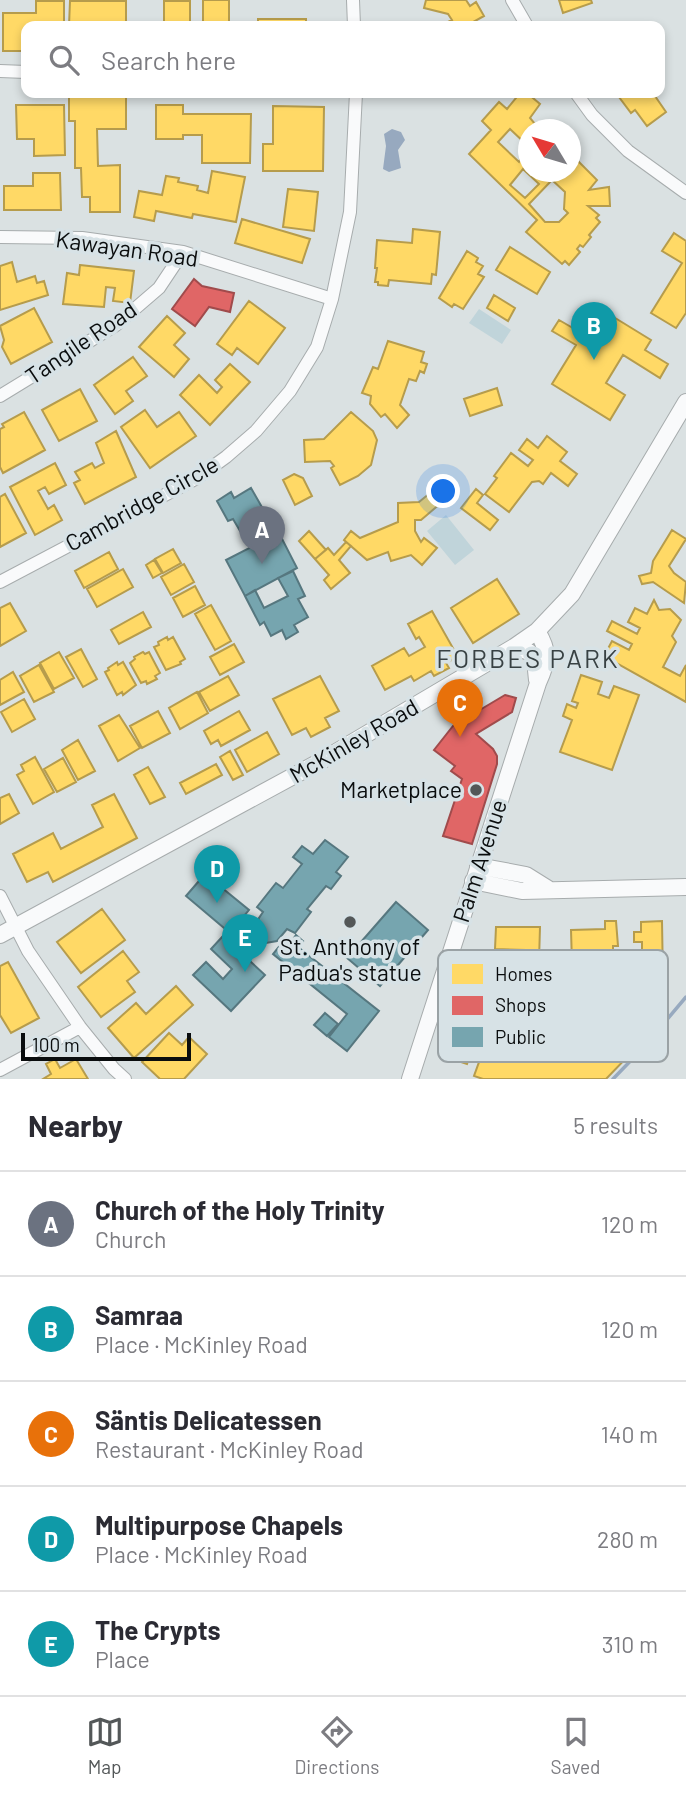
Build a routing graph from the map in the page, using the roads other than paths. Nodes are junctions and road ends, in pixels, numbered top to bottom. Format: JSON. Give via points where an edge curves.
{"nodes":[{"id":1,"x":353,"y":0,"type":"edge"},
{"id":2,"x":512,"y":0,"type":"edge"},
{"id":3,"x":354,"y":21,"type":"edge"},
{"id":4,"x":524,"y":21,"type":"edge"},
{"id":5,"x":0,"y":71,"type":"edge"},
{"id":6,"x":21,"y":72,"type":"edge"},
{"id":7,"x":356,"y":98,"type":"edge"},
{"id":8,"x":580,"y":98,"type":"edge"},
{"id":9,"x":686,"y":193,"type":"edge"},
{"id":10,"x":0,"y":237,"type":"edge"},
{"id":11,"x":183,"y":252,"type":"junction"},
{"id":12,"x":332,"y":299,"type":"junction"},
{"id":13,"x":0,"y":396,"type":"edge"},
{"id":14,"x":686,"y":402,"type":"edge"},
{"id":15,"x":0,"y":582,"type":"edge"},
{"id":16,"x":537,"y":631,"type":"junction"},
{"id":17,"x":514,"y":647,"type":"junction"},
{"id":18,"x":538,"y":683,"type":"junction"},
{"id":19,"x":475,"y":874,"type":"junction"},
{"id":20,"x":686,"y":887,"type":"edge"},
{"id":21,"x":0,"y":895,"type":"edge"},
{"id":22,"x":16,"y":927,"type":"junction"},
{"id":23,"x":0,"y":936,"type":"edge"},
{"id":24,"x":451,"y":950,"type":"edge"},
{"id":25,"x":438,"y":991,"type":"edge"},
{"id":26,"x":80,"y":1027,"type":"junction"},
{"id":27,"x":0,"y":1070,"type":"edge"},
{"id":28,"x":125,"y":1079,"type":"edge"},
{"id":29,"x":410,"y":1079,"type":"edge"}],
"edges":[{"from":1,"to":3,"type":"street"},
{"from":2,"to":4,"type":"street"},
{"from":5,"to":6,"type":"street"},
{"from":7,"to":12,"type":"street","name":"Cambridge Circle","via":[[350,212]]},
{"from":8,"to":9,"type":"street","via":[[628,151]]},
{"from":10,"to":11,"type":"street","name":"Kawayan Road","via":[[82,238]]},
{"from":11,"to":12,"type":"street","name":"Kawayan Road"},
{"from":11,"to":13,"type":"street","name":"Tangile Road","via":[[159,288],[116,324]]},
{"from":12,"to":15,"type":"street","name":"Cambridge Circle","via":[[317,347],[290,391],[226,457],[197,478]]},
{"from":14,"to":16,"type":"main road","name":"McKinley Road","via":[[572,594]]},
{"from":16,"to":17,"type":"main road","name":"McKinley Road"},
{"from":16,"to":18,"type":"main road","name":"Palm Avenue","via":[[547,654]]},
{"from":17,"to":18,"type":"main road","via":[[529,652],[535,660]]},
{"from":17,"to":22,"type":"main road","name":"McKinley Road","via":[[321,761]]},
{"from":18,"to":19,"type":"main road","name":"Palm Avenue"},
{"from":19,"to":20,"type":"main road","via":[[522,891]]},
{"from":19,"to":24,"type":"main road","name":"Palm Avenue"},
{"from":21,"to":22,"type":"street"},
{"from":22,"to":23,"type":"main road","name":"McKinley Road"},
{"from":22,"to":26,"type":"street"},
{"from":25,"to":29,"type":"main road","name":"Palm Avenue"},
{"from":26,"to":27,"type":"street"},
{"from":26,"to":28,"type":"street"}]}
